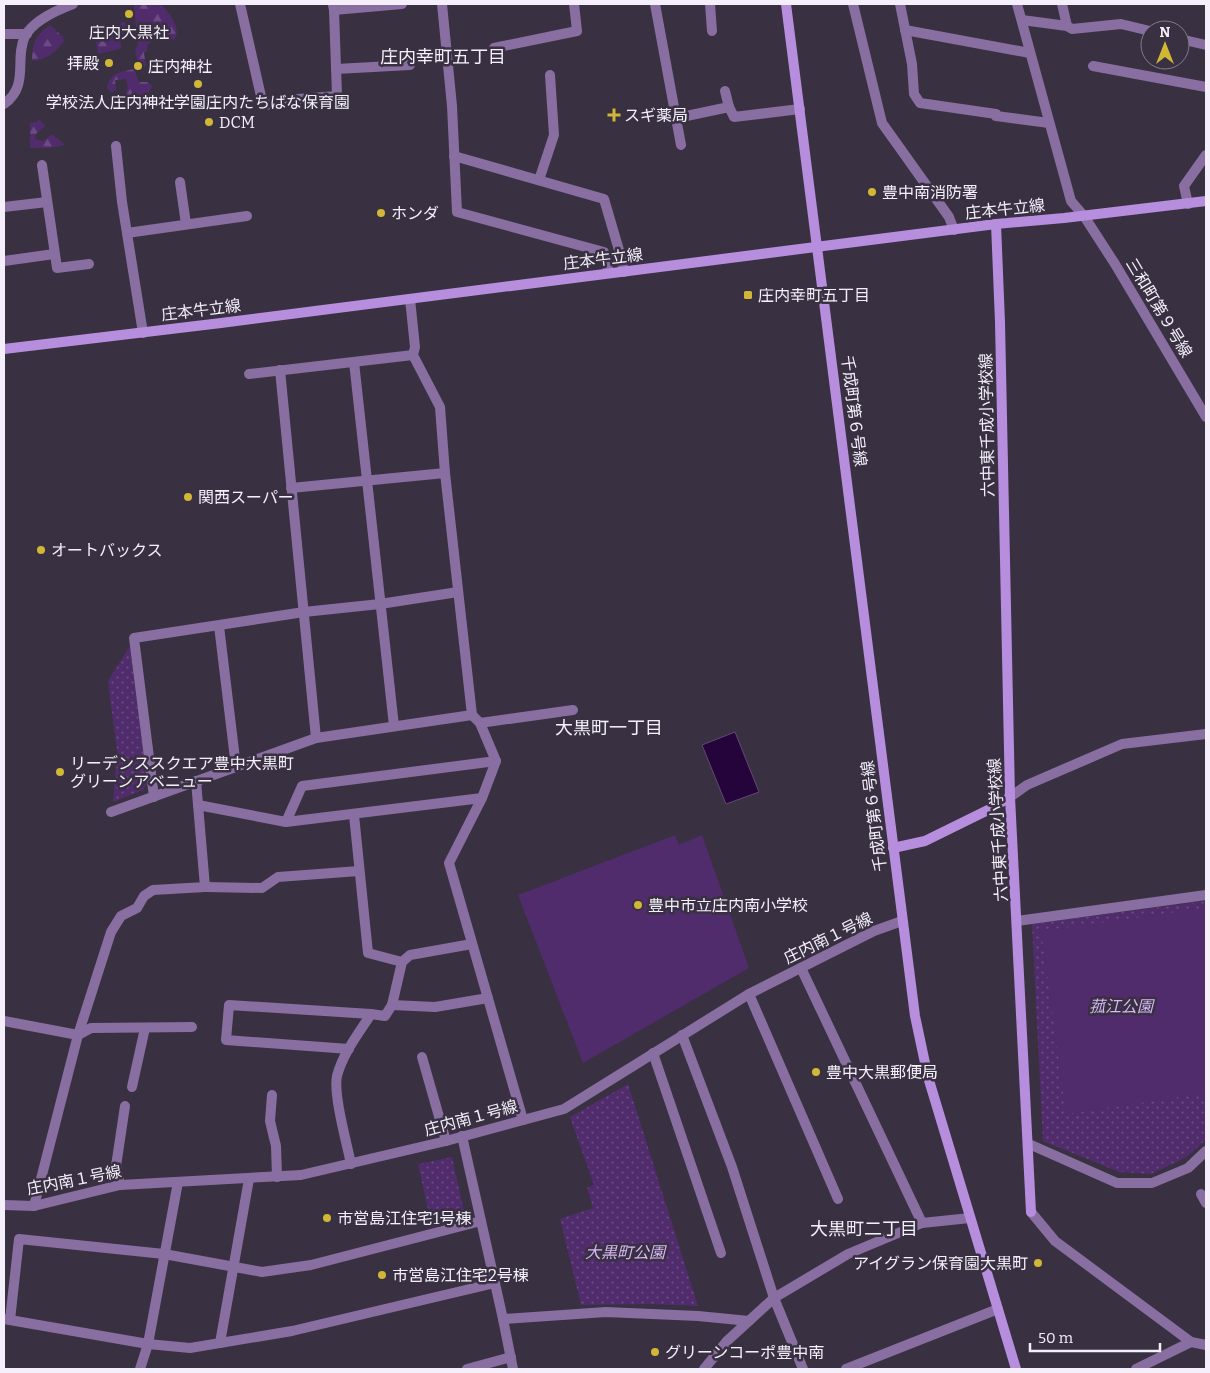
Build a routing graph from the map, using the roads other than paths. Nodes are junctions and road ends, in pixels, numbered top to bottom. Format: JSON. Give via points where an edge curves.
{"nodes":[{"id":1,"x":73,"y":4,"type":"edge"},
{"id":2,"x":240,"y":4,"type":"edge"},
{"id":3,"x":402,"y":4,"type":"edge"},
{"id":4,"x":442,"y":4,"type":"edge"},
{"id":5,"x":574,"y":4,"type":"edge"},
{"id":6,"x":655,"y":4,"type":"edge"},
{"id":7,"x":710,"y":4,"type":"edge"},
{"id":8,"x":786,"y":4,"type":"edge"},
{"id":9,"x":853,"y":4,"type":"edge"},
{"id":10,"x":900,"y":4,"type":"edge"},
{"id":11,"x":1017,"y":4,"type":"edge"},
{"id":12,"x":1062,"y":4,"type":"edge"},
{"id":13,"x":58,"y":7,"type":"edge"},
{"id":14,"x":333,"y":7,"type":"edge"},
{"id":15,"x":1022,"y":20,"type":"junction"},
{"id":16,"x":1067,"y":26,"type":"junction"},
{"id":17,"x":1140,"y":29,"type":"edge"},
{"id":18,"x":905,"y":30,"type":"junction"},
{"id":19,"x":712,"y":31,"type":"dead end"},
{"id":20,"x":4,"y":34,"type":"edge"},
{"id":21,"x":26,"y":34,"type":"junction"},
{"id":22,"x":1190,"y":41,"type":"edge"},
{"id":23,"x":1206,"y":45,"type":"edge"},
{"id":24,"x":494,"y":48,"type":"dead end"},
{"id":25,"x":1030,"y":53,"type":"junction"},
{"id":26,"x":410,"y":65,"type":"dead end"},
{"id":27,"x":1093,"y":66,"type":"dead end"},
{"id":28,"x":336,"y":69,"type":"junction"},
{"id":29,"x":550,"y":75,"type":"dead end"},
{"id":30,"x":1206,"y":87,"type":"edge"},
{"id":31,"x":725,"y":91,"type":"dead end"},
{"id":32,"x":4,"y":104,"type":"edge"},
{"id":33,"x":729,"y":107,"type":"junction"},
{"id":34,"x":800,"y":109,"type":"junction"},
{"id":35,"x":677,"y":118,"type":"junction"},
{"id":36,"x":1049,"y":123,"type":"junction"},
{"id":37,"x":681,"y":145,"type":"dead end"},
{"id":38,"x":116,"y":146,"type":"dead end"},
{"id":39,"x":1206,"y":155,"type":"edge"},
{"id":40,"x":454,"y":156,"type":"junction"},
{"id":41,"x":42,"y":165,"type":"dead end"},
{"id":42,"x":539,"y":180,"type":"junction"},
{"id":43,"x":180,"y":182,"type":"dead end"},
{"id":44,"x":1206,"y":201,"type":"edge"},
{"id":45,"x":47,"y":202,"type":"junction"},
{"id":46,"x":1188,"y":204,"type":"junction"},
{"id":47,"x":4,"y":207,"type":"edge"},
{"id":48,"x":246,"y":216,"type":"dead end"},
{"id":49,"x":1084,"y":216,"type":"junction"},
{"id":50,"x":186,"y":224,"type":"junction"},
{"id":51,"x":996,"y":224,"type":"junction"},
{"id":52,"x":954,"y":230,"type":"junction"},
{"id":53,"x":127,"y":233,"type":"junction"},
{"id":54,"x":818,"y":248,"type":"junction"},
{"id":55,"x":54,"y":254,"type":"junction"},
{"id":56,"x":4,"y":261,"type":"edge"},
{"id":57,"x":89,"y":264,"type":"dead end"},
{"id":58,"x":624,"y":272,"type":"junction"},
{"id":59,"x":609,"y":273,"type":"junction"},
{"id":60,"x":410,"y":299,"type":"junction"},
{"id":61,"x":143,"y":333,"type":"junction"},
{"id":62,"x":4,"y":349,"type":"edge"},
{"id":63,"x":413,"y":355,"type":"junction"},
{"id":64,"x":354,"y":362,"type":"junction"},
{"id":65,"x":280,"y":370,"type":"junction"},
{"id":66,"x":249,"y":374,"type":"dead end"},
{"id":67,"x":1206,"y":417,"type":"edge"},
{"id":68,"x":445,"y":473,"type":"junction"},
{"id":69,"x":367,"y":479,"type":"junction"},
{"id":70,"x":291,"y":488,"type":"junction"},
{"id":71,"x":458,"y":592,"type":"junction"},
{"id":72,"x":380,"y":604,"type":"junction"},
{"id":73,"x":304,"y":612,"type":"junction"},
{"id":74,"x":219,"y":626,"type":"junction"},
{"id":75,"x":573,"y":710,"type":"dead end"},
{"id":76,"x":472,"y":715,"type":"junction"},
{"id":77,"x":480,"y":723,"type":"junction"},
{"id":78,"x":394,"y":726,"type":"junction"},
{"id":79,"x":1206,"y":734,"type":"edge"},
{"id":80,"x":316,"y":738,"type":"junction"},
{"id":81,"x":496,"y":760,"type":"junction"},
{"id":82,"x":236,"y":767,"type":"junction"},
{"id":83,"x":196,"y":781,"type":"junction"},
{"id":84,"x":154,"y":797,"type":"junction"},
{"id":85,"x":1010,"y":797,"type":"junction"},
{"id":86,"x":482,"y":798,"type":"junction"},
{"id":87,"x":198,"y":805,"type":"junction"},
{"id":88,"x":111,"y":812,"type":"dead end"},
{"id":89,"x":354,"y":814,"type":"junction"},
{"id":90,"x":286,"y":822,"type":"junction"},
{"id":91,"x":893,"y":848,"type":"junction"},
{"id":92,"x":360,"y":871,"type":"junction"},
{"id":93,"x":205,"y":887,"type":"junction"},
{"id":94,"x":1206,"y":895,"type":"edge"},
{"id":95,"x":902,"y":921,"type":"junction"},
{"id":96,"x":1017,"y":921,"type":"junction"},
{"id":97,"x":472,"y":944,"type":"junction"},
{"id":98,"x":402,"y":962,"type":"junction"},
{"id":99,"x":801,"y":968,"type":"junction"},
{"id":100,"x":749,"y":994,"type":"junction"},
{"id":101,"x":488,"y":998,"type":"junction"},
{"id":102,"x":392,"y":1005,"type":"junction"},
{"id":103,"x":371,"y":1014,"type":"junction"},
{"id":104,"x":4,"y":1021,"type":"edge"},
{"id":105,"x":192,"y":1027,"type":"dead end"},
{"id":106,"x":145,"y":1028,"type":"junction"},
{"id":107,"x":682,"y":1034,"type":"junction"},
{"id":108,"x":78,"y":1035,"type":"junction"},
{"id":109,"x":349,"y":1049,"type":"junction"},
{"id":110,"x":653,"y":1053,"type":"junction"},
{"id":111,"x":422,"y":1057,"type":"dead end"},
{"id":112,"x":132,"y":1087,"type":"dead end"},
{"id":113,"x":272,"y":1095,"type":"dead end"},
{"id":114,"x":125,"y":1106,"type":"dead end"},
{"id":115,"x":524,"y":1120,"type":"junction"},
{"id":116,"x":462,"y":1136,"type":"junction"},
{"id":117,"x":446,"y":1141,"type":"junction"},
{"id":118,"x":1029,"y":1144,"type":"junction"},
{"id":119,"x":1206,"y":1151,"type":"edge"},
{"id":120,"x":351,"y":1164,"type":"junction"},
{"id":121,"x":277,"y":1177,"type":"junction"},
{"id":122,"x":249,"y":1179,"type":"junction"},
{"id":123,"x":178,"y":1182,"type":"junction"},
{"id":124,"x":120,"y":1185,"type":"junction"},
{"id":125,"x":838,"y":1199,"type":"dead end"},
{"id":126,"x":4,"y":1205,"type":"edge"},
{"id":127,"x":34,"y":1206,"type":"junction"},
{"id":128,"x":970,"y":1218,"type":"junction"},
{"id":129,"x":481,"y":1220,"type":"junction"},
{"id":130,"x":922,"y":1223,"type":"junction"},
{"id":131,"x":721,"y":1253,"type":"dead end"},
{"id":132,"x":164,"y":1254,"type":"junction"},
{"id":133,"x":235,"y":1266,"type":"junction"},
{"id":134,"x":495,"y":1283,"type":"junction"},
{"id":135,"x":774,"y":1298,"type":"junction"},
{"id":136,"x":998,"y":1310,"type":"junction"},
{"id":137,"x":7,"y":1319,"type":"edge"},
{"id":138,"x":503,"y":1319,"type":"junction"},
{"id":139,"x":749,"y":1321,"type":"junction"},
{"id":140,"x":1191,"y":1342,"type":"junction"},
{"id":141,"x":220,"y":1343,"type":"junction"},
{"id":142,"x":148,"y":1344,"type":"junction"},
{"id":143,"x":1206,"y":1346,"type":"edge"},
{"id":144,"x":511,"y":1357,"type":"junction"},
{"id":145,"x":140,"y":1369,"type":"edge"},
{"id":146,"x":467,"y":1369,"type":"edge"},
{"id":147,"x":513,"y":1369,"type":"edge"},
{"id":148,"x":704,"y":1369,"type":"edge"},
{"id":149,"x":803,"y":1369,"type":"edge"},
{"id":150,"x":846,"y":1369,"type":"edge"},
{"id":151,"x":1016,"y":1369,"type":"edge"},
{"id":152,"x":1136,"y":1369,"type":"edge"}],
"edges":[{"from":1,"to":13,"type":"street"},
{"from":2,"to":28,"type":"street","via":[[263,105],[337,96]]},
{"from":3,"to":14,"type":"street"},
{"from":4,"to":40,"type":"street"},
{"from":5,"to":24,"type":"street","via":[[577,31]]},
{"from":6,"to":35,"type":"street"},
{"from":7,"to":19,"type":"street"},
{"from":8,"to":34,"type":"street"},
{"from":9,"to":52,"type":"street","via":[[882,123],[949,217]]},
{"from":10,"to":18,"type":"street"},
{"from":11,"to":15,"type":"street","name":"三和町第９号線"},
{"from":12,"to":16,"type":"street"},
{"from":13,"to":21,"type":"street"},
{"from":14,"to":28,"type":"street"},
{"from":15,"to":16,"type":"street"},
{"from":15,"to":25,"type":"street","name":"三和町第９号線"},
{"from":16,"to":17,"type":"street","via":[[1121,24]]},
{"from":18,"to":25,"type":"street"},
{"from":18,"to":36,"type":"street","via":[[914,94],[920,103]]},
{"from":20,"to":21,"type":"street"},
{"from":21,"to":32,"type":"street","via":[[18,87]]},
{"from":22,"to":23,"type":"street"},
{"from":25,"to":36,"type":"street","name":"三和町第９号線"},
{"from":26,"to":28,"type":"street"},
{"from":27,"to":30,"type":"street"},
{"from":29,"to":42,"type":"street","via":[[554,135]]},
{"from":31,"to":33,"type":"street"},
{"from":33,"to":34,"type":"street","via":[[734,117]]},
{"from":33,"to":35,"type":"street"},
{"from":34,"to":54,"type":"street"},
{"from":35,"to":37,"type":"street"},
{"from":36,"to":49,"type":"street","name":"三和町第９号線","via":[[1071,201]]},
{"from":38,"to":53,"type":"street"},
{"from":39,"to":46,"type":"street","via":[[1184,186]]},
{"from":40,"to":42,"type":"street"},
{"from":40,"to":59,"type":"street","via":[[457,212],[604,252]]},
{"from":41,"to":45,"type":"street"},
{"from":42,"to":58,"type":"street","via":[[604,200]]},
{"from":43,"to":50,"type":"street"},
{"from":44,"to":46,"type":"street","name":"庄本牛立線"},
{"from":45,"to":47,"type":"street"},
{"from":45,"to":55,"type":"street"},
{"from":46,"to":49,"type":"street","name":"庄本牛立線"},
{"from":48,"to":50,"type":"street"},
{"from":49,"to":51,"type":"street","name":"庄本牛立線"},
{"from":49,"to":67,"type":"street","name":"三和町第９号線"},
{"from":50,"to":53,"type":"street"},
{"from":51,"to":52,"type":"street","name":"庄本牛立線"},
{"from":51,"to":85,"type":"street","name":"六中東千成小学校線"},
{"from":52,"to":54,"type":"street","name":"庄本牛立線"},
{"from":53,"to":61,"type":"street"},
{"from":54,"to":58,"type":"street","name":"庄本牛立線"},
{"from":54,"to":91,"type":"street","name":"千成町第６号線"},
{"from":55,"to":56,"type":"street"},
{"from":55,"to":57,"type":"street","via":[[56,268]]},
{"from":58,"to":59,"type":"street","name":"庄本牛立線"},
{"from":59,"to":60,"type":"street","name":"庄本牛立線"},
{"from":60,"to":61,"type":"street","name":"庄本牛立線"},
{"from":60,"to":63,"type":"street"},
{"from":61,"to":62,"type":"street","name":"庄本牛立線"},
{"from":63,"to":64,"type":"street"},
{"from":63,"to":68,"type":"street","via":[[440,406]]},
{"from":64,"to":65,"type":"street"},
{"from":64,"to":69,"type":"street"},
{"from":65,"to":66,"type":"street"},
{"from":65,"to":70,"type":"street"},
{"from":68,"to":69,"type":"street"},
{"from":68,"to":71,"type":"street"},
{"from":69,"to":70,"type":"street"},
{"from":69,"to":72,"type":"street"},
{"from":70,"to":73,"type":"street"},
{"from":71,"to":72,"type":"street"},
{"from":71,"to":76,"type":"street"},
{"from":72,"to":73,"type":"street"},
{"from":72,"to":78,"type":"street"},
{"from":73,"to":74,"type":"street"},
{"from":73,"to":80,"type":"street"},
{"from":74,"to":82,"type":"street"},
{"from":74,"to":84,"type":"street","via":[[134,638]]},
{"from":75,"to":77,"type":"street"},
{"from":76,"to":77,"type":"street"},
{"from":76,"to":78,"type":"street"},
{"from":77,"to":81,"type":"street"},
{"from":78,"to":80,"type":"street"},
{"from":79,"to":85,"type":"street","via":[[1122,744],[1027,785]]},
{"from":80,"to":82,"type":"street"},
{"from":81,"to":86,"type":"street"},
{"from":81,"to":90,"type":"street","via":[[302,786]]},
{"from":82,"to":83,"type":"street"},
{"from":83,"to":84,"type":"street"},
{"from":83,"to":87,"type":"street"},
{"from":84,"to":88,"type":"street"},
{"from":85,"to":91,"type":"street","via":[[925,841]]},
{"from":85,"to":96,"type":"street","name":"六中東千成小学校線"},
{"from":86,"to":89,"type":"street"},
{"from":86,"to":97,"type":"street","via":[[449,863]]},
{"from":87,"to":90,"type":"street"},
{"from":87,"to":93,"type":"street"},
{"from":89,"to":90,"type":"street"},
{"from":89,"to":92,"type":"street"},
{"from":91,"to":95,"type":"street","name":"千成町第６号線"},
{"from":92,"to":93,"type":"street","via":[[278,878],[262,888]]},
{"from":92,"to":98,"type":"street","via":[[368,952]]},
{"from":93,"to":108,"type":"street","via":[[153,890],[144,896],[137,908],[121,916],[111,932]]},
{"from":94,"to":96,"type":"street"},
{"from":95,"to":99,"type":"street","name":"庄内南１号線","via":[[874,931]]},
{"from":95,"to":128,"type":"street","name":"千成町第６号線","via":[[915,1016],[928,1077]]},
{"from":96,"to":118,"type":"street","name":"六中東千成小学校線"},
{"from":97,"to":98,"type":"street","via":[[410,956]]},
{"from":97,"to":101,"type":"street"},
{"from":98,"to":102,"type":"street"},
{"from":99,"to":100,"type":"street","name":"庄内南１号線"},
{"from":99,"to":130,"type":"street"},
{"from":100,"to":107,"type":"street","name":"庄内南１号線"},
{"from":100,"to":125,"type":"street"},
{"from":101,"to":102,"type":"street","via":[[435,1007]]},
{"from":101,"to":115,"type":"street"},
{"from":102,"to":103,"type":"street","via":[[384,1016]]},
{"from":103,"to":109,"type":"street"},
{"from":103,"to":109,"type":"street","via":[[229,1005],[226,1040]]},
{"from":104,"to":108,"type":"street"},
{"from":105,"to":106,"type":"street"},
{"from":106,"to":108,"type":"street","via":[[91,1028]]},
{"from":106,"to":112,"type":"street"},
{"from":107,"to":110,"type":"street","name":"庄内南１号線"},
{"from":107,"to":135,"type":"street","via":[[732,1167]]},
{"from":108,"to":127,"type":"street"},
{"from":109,"to":120,"type":"street","via":[[337,1076],[337,1093]]},
{"from":110,"to":115,"type":"street","name":"庄内南１号線","via":[[564,1109]]},
{"from":110,"to":131,"type":"street"},
{"from":111,"to":117,"type":"street"},
{"from":113,"to":121,"type":"street","via":[[270,1122],[276,1146]]},
{"from":114,"to":124,"type":"street","via":[[116,1166]]},
{"from":115,"to":116,"type":"street","name":"庄内南１号線"},
{"from":116,"to":117,"type":"street","name":"庄内南１号線"},
{"from":116,"to":129,"type":"street"},
{"from":117,"to":120,"type":"street","name":"庄内南１号線"},
{"from":118,"to":119,"type":"street","via":[[1117,1183],[1152,1183],[1188,1168]]},
{"from":118,"to":140,"type":"street","name":"六中東千成小学校線","via":[[1031,1212],[1055,1241]]},
{"from":120,"to":121,"type":"street","name":"庄内南１号線","via":[[301,1176]]},
{"from":121,"to":122,"type":"street","name":"庄内南１号線"},
{"from":122,"to":123,"type":"street","name":"庄内南１号線"},
{"from":122,"to":133,"type":"street"},
{"from":123,"to":124,"type":"street","name":"庄内南１号線"},
{"from":123,"to":132,"type":"street"},
{"from":124,"to":127,"type":"street","name":"庄内南１号線"},
{"from":126,"to":127,"type":"street","name":"庄内南１号線"},
{"from":128,"to":130,"type":"street"},
{"from":128,"to":136,"type":"street","name":"千成町第６号線"},
{"from":129,"to":133,"type":"street","via":[[311,1265],[262,1272]]},
{"from":129,"to":134,"type":"street"},
{"from":130,"to":135,"type":"street","via":[[848,1254]]},
{"from":132,"to":133,"type":"street"},
{"from":132,"to":137,"type":"street","via":[[19,1239]]},
{"from":132,"to":142,"type":"street"},
{"from":133,"to":141,"type":"street"},
{"from":134,"to":138,"type":"street"},
{"from":134,"to":141,"type":"street","via":[[292,1331]]},
{"from":135,"to":139,"type":"street"},
{"from":135,"to":149,"type":"street"},
{"from":136,"to":150,"type":"street"},
{"from":136,"to":151,"type":"street","name":"千成町第６号線"},
{"from":137,"to":142,"type":"street"},
{"from":138,"to":139,"type":"street","via":[[606,1312]]},
{"from":138,"to":144,"type":"street"},
{"from":139,"to":148,"type":"street"},
{"from":140,"to":143,"type":"street","name":"六中東千成小学校線"},
{"from":140,"to":152,"type":"street"},
{"from":141,"to":142,"type":"street","via":[[190,1348]]},
{"from":142,"to":145,"type":"street"},
{"from":144,"to":146,"type":"street"},
{"from":144,"to":147,"type":"street"}]}
